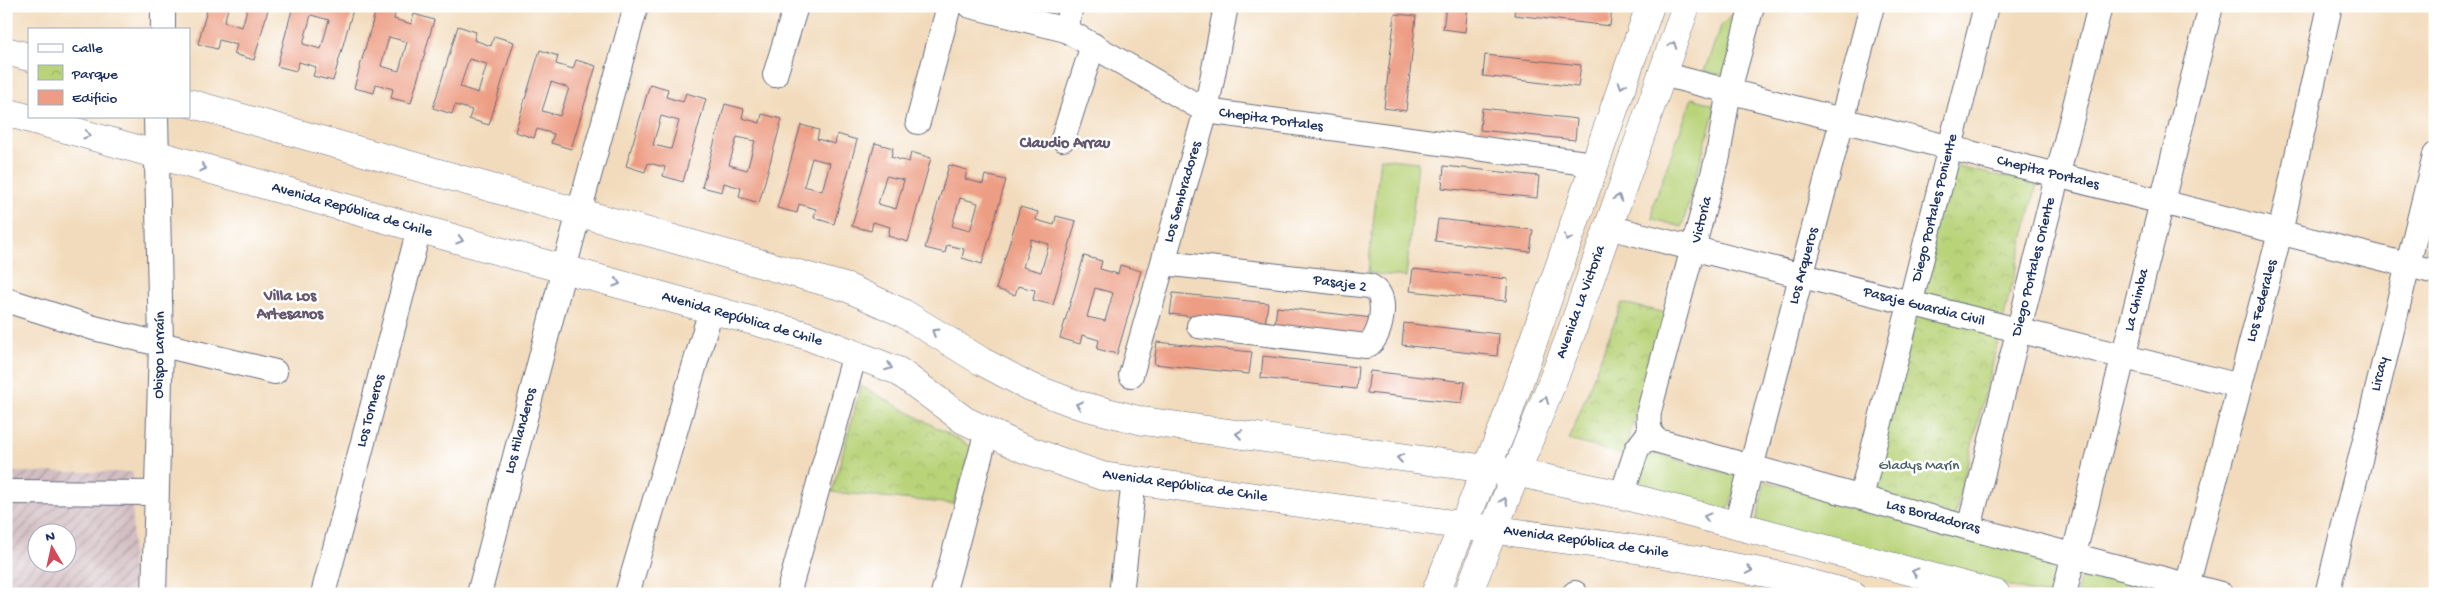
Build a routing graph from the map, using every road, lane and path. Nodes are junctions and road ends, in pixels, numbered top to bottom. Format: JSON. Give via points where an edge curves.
{"nodes":[{"id":1,"x":163,"y":6,"type":"edge"},
{"id":2,"x":636,"y":6,"type":"edge"},
{"id":3,"x":796,"y":6,"type":"edge"},
{"id":4,"x":949,"y":6,"type":"edge"},
{"id":5,"x":971,"y":6,"type":"edge"},
{"id":6,"x":1071,"y":6,"type":"edge"},
{"id":7,"x":1226,"y":6,"type":"edge"},
{"id":8,"x":1650,"y":6,"type":"edge"},
{"id":9,"x":1686,"y":6,"type":"edge"},
{"id":10,"x":1752,"y":6,"type":"edge"},
{"id":11,"x":1872,"y":6,"type":"edge"},
{"id":12,"x":1986,"y":6,"type":"edge"},
{"id":13,"x":2100,"y":6,"type":"edge"},
{"id":14,"x":2211,"y":6,"type":"edge"},
{"id":15,"x":2330,"y":6,"type":"edge"},
{"id":16,"x":163,"y":28,"type":"edge"},
{"id":17,"x":1066,"y":30,"type":"junction"},
{"id":18,"x":1093,"y":46,"type":"junction"},
{"id":19,"x":6,"y":51,"type":"edge"},
{"id":20,"x":28,"y":57,"type":"edge"},
{"id":21,"x":1662,"y":74,"type":"junction"},
{"id":22,"x":775,"y":75,"type":"dead end"},
{"id":23,"x":1729,"y":90,"type":"junction"},
{"id":24,"x":190,"y":103,"type":"edge"},
{"id":25,"x":1206,"y":111,"type":"junction"},
{"id":26,"x":6,"y":112,"type":"edge"},
{"id":27,"x":156,"y":118,"type":"edge"},
{"id":28,"x":1842,"y":120,"type":"junction"},
{"id":29,"x":918,"y":122,"type":"dead end"},
{"id":30,"x":1062,"y":139,"type":"dead end"},
{"id":31,"x":1950,"y":148,"type":"junction"},
{"id":32,"x":156,"y":155,"type":"junction"},
{"id":33,"x":2435,"y":155,"type":"edge"},
{"id":34,"x":1593,"y":164,"type":"junction"},
{"id":35,"x":2057,"y":175,"type":"junction"},
{"id":36,"x":2161,"y":202,"type":"junction"},
{"id":37,"x":579,"y":212,"type":"junction"},
{"id":38,"x":1608,"y":227,"type":"junction"},
{"id":39,"x":419,"y":228,"type":"junction"},
{"id":40,"x":2280,"y":233,"type":"junction"},
{"id":41,"x":1694,"y":249,"type":"junction"},
{"id":42,"x":1163,"y":262,"type":"junction"},
{"id":43,"x":2407,"y":264,"type":"junction"},
{"id":44,"x":564,"y":269,"type":"junction"},
{"id":45,"x":2435,"y":272,"type":"edge"},
{"id":46,"x":1801,"y":276,"type":"junction"},
{"id":47,"x":6,"y":300,"type":"edge"},
{"id":48,"x":1910,"y":303,"type":"junction"},
{"id":49,"x":711,"y":310,"type":"junction"},
{"id":50,"x":1199,"y":326,"type":"dead end"},
{"id":51,"x":2018,"y":330,"type":"junction"},
{"id":52,"x":161,"y":344,"type":"junction"},
{"id":53,"x":856,"y":354,"type":"junction"},
{"id":54,"x":2123,"y":357,"type":"junction"},
{"id":55,"x":275,"y":372,"type":"dead end"},
{"id":56,"x":1131,"y":375,"type":"dead end"},
{"id":57,"x":2240,"y":386,"type":"junction"},
{"id":58,"x":987,"y":431,"type":"junction"},
{"id":59,"x":1650,"y":432,"type":"junction"},
{"id":60,"x":1751,"y":467,"type":"junction"},
{"id":61,"x":1485,"y":470,"type":"junction"},
{"id":62,"x":1516,"y":474,"type":"junction"},
{"id":63,"x":1134,"y":480,"type":"junction"},
{"id":64,"x":6,"y":492,"type":"edge"},
{"id":65,"x":156,"y":493,"type":"junction"},
{"id":66,"x":1622,"y":495,"type":"junction"},
{"id":67,"x":1862,"y":498,"type":"junction"},
{"id":68,"x":1462,"y":524,"type":"junction"},
{"id":69,"x":1736,"y":525,"type":"junction"},
{"id":70,"x":1969,"y":528,"type":"junction"},
{"id":71,"x":1493,"y":529,"type":"junction"},
{"id":72,"x":2074,"y":554,"type":"junction"},
{"id":73,"x":2185,"y":589,"type":"edge"},
{"id":74,"x":154,"y":594,"type":"edge"},
{"id":75,"x":323,"y":594,"type":"edge"},
{"id":76,"x":479,"y":594,"type":"edge"},
{"id":77,"x":627,"y":594,"type":"edge"},
{"id":78,"x":788,"y":594,"type":"edge"},
{"id":79,"x":943,"y":594,"type":"edge"},
{"id":80,"x":1122,"y":594,"type":"edge"},
{"id":81,"x":1435,"y":594,"type":"edge"},
{"id":82,"x":1468,"y":594,"type":"edge"},
{"id":83,"x":1851,"y":594,"type":"edge"},
{"id":84,"x":1996,"y":594,"type":"edge"},
{"id":85,"x":2064,"y":594,"type":"edge"},
{"id":86,"x":2221,"y":594,"type":"edge"},
{"id":87,"x":2327,"y":594,"type":"edge"}],
"edges":[{"from":1,"to":16,"type":"street"},
{"from":2,"to":37,"type":"street","name":"Los Hilanderos"},
{"from":3,"to":22,"type":"street"},
{"from":4,"to":29,"type":"street"},
{"from":5,"to":17,"type":"street","name":"Chepita Portales"},
{"from":6,"to":17,"type":"street"},
{"from":7,"to":25,"type":"street","name":"Los Sembradores"},
{"from":8,"to":34,"type":"main road","one_way":true},
{"from":21,"to":9,"type":"main road","name":"Avenida La Victoria","one_way":true},
{"from":10,"to":23,"type":"street","name":"Victoria"},
{"from":11,"to":28,"type":"street","name":"Los Arqueros"},
{"from":12,"to":31,"type":"street","name":"Diego Portales Poniente"},
{"from":13,"to":35,"type":"street","name":"Diego Portales Oriente"},
{"from":14,"to":36,"type":"street","name":"La Chimba"},
{"from":15,"to":40,"type":"street","name":"Los Federales"},
{"from":17,"to":18,"type":"street","name":"Chepita Portales"},
{"from":18,"to":25,"type":"street","name":"Chepita Portales"},
{"from":18,"to":30,"type":"street"},
{"from":19,"to":20,"type":"main road"},
{"from":21,"to":23,"type":"street","name":"Chepita Portales"},
{"from":38,"to":21,"type":"main road","name":"Avenida La Victoria","one_way":true},
{"from":23,"to":28,"type":"street","name":"Chepita Portales"},
{"from":23,"to":41,"type":"street","name":"Victoria","via":[[1721,145]]},
{"from":24,"to":37,"type":"main road"},
{"from":25,"to":34,"type":"street","name":"Chepita Portales"},
{"from":25,"to":42,"type":"street","name":"Los Sembradores"},
{"from":26,"to":32,"type":"main road","name":"Avenida República de Chile","one_way":true},
{"from":27,"to":32,"type":"street","name":"Obispo Larraín"},
{"from":28,"to":31,"type":"street","name":"Chepita Portales"},
{"from":28,"to":46,"type":"street","name":"Los Arqueros"},
{"from":31,"to":35,"type":"street","name":"Chepita Portales"},
{"from":31,"to":48,"type":"street","name":"Diego Portales Poniente"},
{"from":32,"to":39,"type":"main road","name":"Avenida República de Chile","one_way":true},
{"from":32,"to":52,"type":"street","name":"Obispo Larraín"},
{"from":33,"to":43,"type":"street","name":"Lircay"},
{"from":34,"to":61,"type":"main road","one_way":true,"via":[[1503,428]]},
{"from":35,"to":36,"type":"street","name":"Chepita Portales"},
{"from":35,"to":51,"type":"street","name":"Diego Portales Oriente"},
{"from":36,"to":40,"type":"street","name":"Chepita Portales"},
{"from":36,"to":54,"type":"street","name":"La Chimba"},
{"from":37,"to":44,"type":"street","name":"Los Hilanderos"},
{"from":61,"to":37,"type":"main road","one_way":true,"via":[[1143,420],[1079,405],[1004,374],[903,313],[848,288]]},
{"from":38,"to":41,"type":"street","name":"Pasaje Guardia Civil"},
{"from":62,"to":38,"type":"main road","name":"Avenida La Victoria","one_way":true,"via":[[1568,342]]},
{"from":39,"to":44,"type":"main road","name":"Avenida República de Chile","one_way":true},
{"from":39,"to":75,"type":"street","name":"Los Torneros"},
{"from":40,"to":43,"type":"street","name":"Chepita Portales"},
{"from":40,"to":57,"type":"street","name":"Los Federales"},
{"from":41,"to":46,"type":"street","name":"Pasaje Guardia Civil"},
{"from":41,"to":59,"type":"street","name":"Victoria","via":[[1649,411]]},
{"from":42,"to":50,"type":"street","name":"Pasaje 2","via":[[1370,286],[1378,292],[1382,304],[1376,338],[1366,346]]},
{"from":42,"to":56,"type":"street","name":"Los Sembradores"},
{"from":43,"to":45,"type":"street","name":"Chepita Portales"},
{"from":43,"to":87,"type":"street","name":"Lircay"},
{"from":44,"to":49,"type":"main road","name":"Avenida República de Chile","one_way":true},
{"from":44,"to":76,"type":"street","name":"Los Hilanderos"},
{"from":46,"to":48,"type":"street","name":"Pasaje Guardia Civil"},
{"from":46,"to":60,"type":"street","name":"Los Arqueros"},
{"from":47,"to":52,"type":"street","via":[[94,328]]},
{"from":48,"to":51,"type":"street","name":"Pasaje Guardia Civil"},
{"from":48,"to":67,"type":"street","name":"Diego Portales Poniente"},
{"from":49,"to":53,"type":"main road","name":"Avenida República de Chile","via":[[805,334]]},
{"from":49,"to":77,"type":"street"},
{"from":51,"to":54,"type":"street","name":"Pasaje Guardia Civil"},
{"from":51,"to":70,"type":"street","name":"Diego Portales Oriente"},
{"from":52,"to":55,"type":"street"},
{"from":52,"to":65,"type":"street","name":"Obispo Larraín"},
{"from":53,"to":58,"type":"main road","name":"Avenida República de Chile","one_way":true,"via":[[898,371],[964,420]]},
{"from":53,"to":78,"type":"street"},
{"from":54,"to":57,"type":"street","name":"Pasaje Guardia Civil"},
{"from":54,"to":72,"type":"street","name":"La Chimba"},
{"from":57,"to":73,"type":"street","name":"Los Federales"},
{"from":58,"to":63,"type":"main road","name":"Avenida República de Chile","via":[[1022,448],[1102,476]]},
{"from":58,"to":79,"type":"street"},
{"from":59,"to":60,"type":"street","name":"Las Bordadoras","via":[[1655,440]]},
{"from":59,"to":66,"type":"street","via":[[1637,449]]},
{"from":60,"to":67,"type":"street","name":"Las Bordadoras"},
{"from":60,"to":69,"type":"street","name":"Los Arqueros"},
{"from":61,"to":62,"type":"main road"},
{"from":61,"to":68,"type":"main road"},
{"from":62,"to":66,"type":"main road"},
{"from":71,"to":62,"type":"main road","name":"Avenida La Victoria","one_way":true},
{"from":63,"to":68,"type":"main road","name":"Avenida República de Chile"},
{"from":63,"to":80,"type":"street"},
{"from":64,"to":65,"type":"street"},
{"from":65,"to":74,"type":"street","name":"Obispo Larraín"},
{"from":69,"to":66,"type":"main road","one_way":true},
{"from":67,"to":70,"type":"street","name":"Las Bordadoras"},
{"from":68,"to":71,"type":"main road","name":"Avenida República de Chile"},
{"from":68,"to":81,"type":"main road"},
{"from":84,"to":69,"type":"main road","one_way":true},
{"from":70,"to":72,"type":"street","name":"Las Bordadoras"},
{"from":71,"to":82,"type":"main road","name":"Avenida La Victoria"},
{"from":71,"to":83,"type":"main road","name":"Avenida República de Chile","one_way":true,"via":[[1683,557],[1777,575]]},
{"from":72,"to":73,"type":"street","name":"Las Bordadoras"},
{"from":72,"to":85,"type":"street","name":"La Chimba"},
{"from":73,"to":86,"type":"street","name":"Las Bordadoras"}]}
